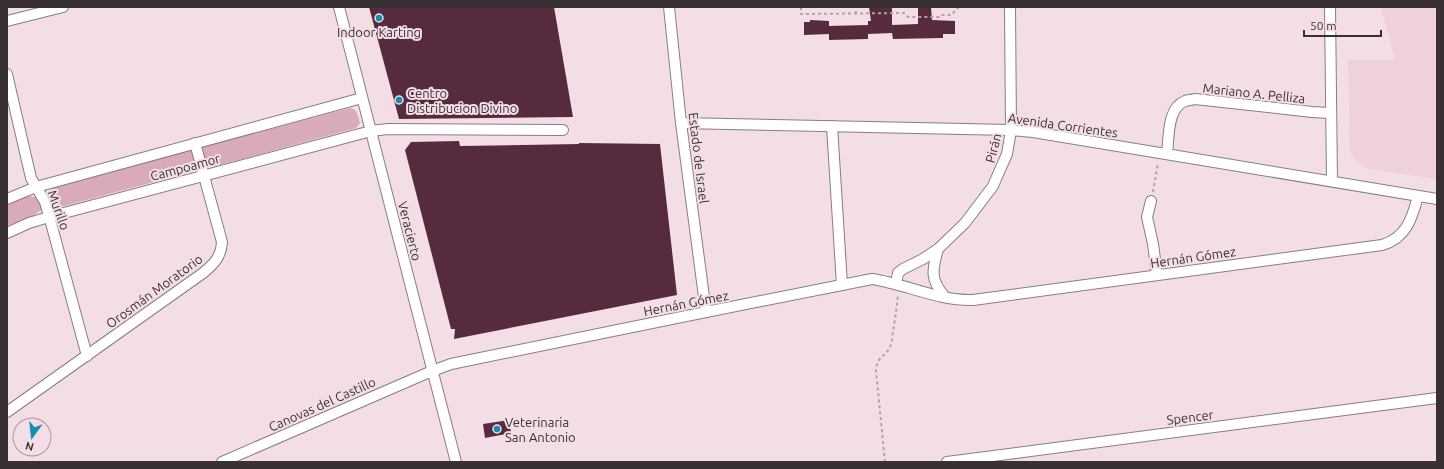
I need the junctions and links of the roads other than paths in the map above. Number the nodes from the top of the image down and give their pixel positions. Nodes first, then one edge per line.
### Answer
1 (63, 7) edge
2 (339, 7) edge
3 (669, 7) edge
4 (1010, 7) edge
5 (1330, 7) edge
6 (7, 21) edge
7 (7, 74) edge
8 (362, 98) junction
9 (1331, 113) junction
10 (681, 123) junction
11 (832, 126) junction
12 (563, 130) dead end
13 (1011, 130) junction
14 (371, 131) junction
15 (195, 143) junction
16 (1163, 153) junction
17 (204, 175) junction
18 (1332, 181) junction
19 (36, 187) junction
20 (1418, 196) junction
21 (7, 199) edge
22 (1437, 199) edge
23 (1151, 201) road end
24 (49, 217) junction
25 (7, 233) edge
26 (938, 249) junction
27 (1157, 275) junction
28 (896, 284) junction
29 (842, 285) junction
30 (945, 297) junction
31 (706, 312) junction
32 (87, 356) junction
33 (432, 371) junction
34 (1437, 398) edge
35 (7, 412) edge
36 (222, 462) edge
37 (456, 462) edge
38 (947, 462) edge

1 - 6 street
2 - 8 street, Veracierto
3 - 10 street, Estado de Israel
4 - 13 street, Pirán
5 - 9 street
7 - 19 street, Murillo
8 - 14 street, Veracierto
8 - 15 street, Campoamor
9 - 16 street, Mariano A. Pelliza
9 - 18 street
10 - 11 street, Avenida Corrientes
10 - 31 street, Estado de Israel
11 - 13 street, Avenida Corrientes
11 - 29 street
12 - 14 street, Campoamor
13 - 16 street, Avenida Corrientes
13 - 26 street, Pirán
14 - 17 street, Campoamor
14 - 33 street, Veracierto
15 - 17 street, Orosmán Moratorio
15 - 19 street, Campoamor
16 - 18 street, Avenida Corrientes
17 - 24 street, Campoamor
17 - 32 street, Orosmán Moratorio
18 - 20 street, Avenida Corrientes
19 - 21 street, Campoamor
19 - 24 street, Murillo
20 - 22 street, Avenida Corrientes
20 - 27 street, Hernán Gómez
23 - 27 street
24 - 25 street, Campoamor
24 - 32 street, Murillo
26 - 28 street, Pirán
26 - 30 street
27 - 30 street, Hernán Gómez
28 - 29 street, Hernán Gómez
28 - 30 street, Hernán Gómez
29 - 31 street, Hernán Gómez
31 - 33 street, Hernán Gómez
32 - 35 street, Orosmán Moratorio
33 - 36 street, Canovas del Castillo
33 - 37 street, Veracierto
34 - 38 street, Spencer

